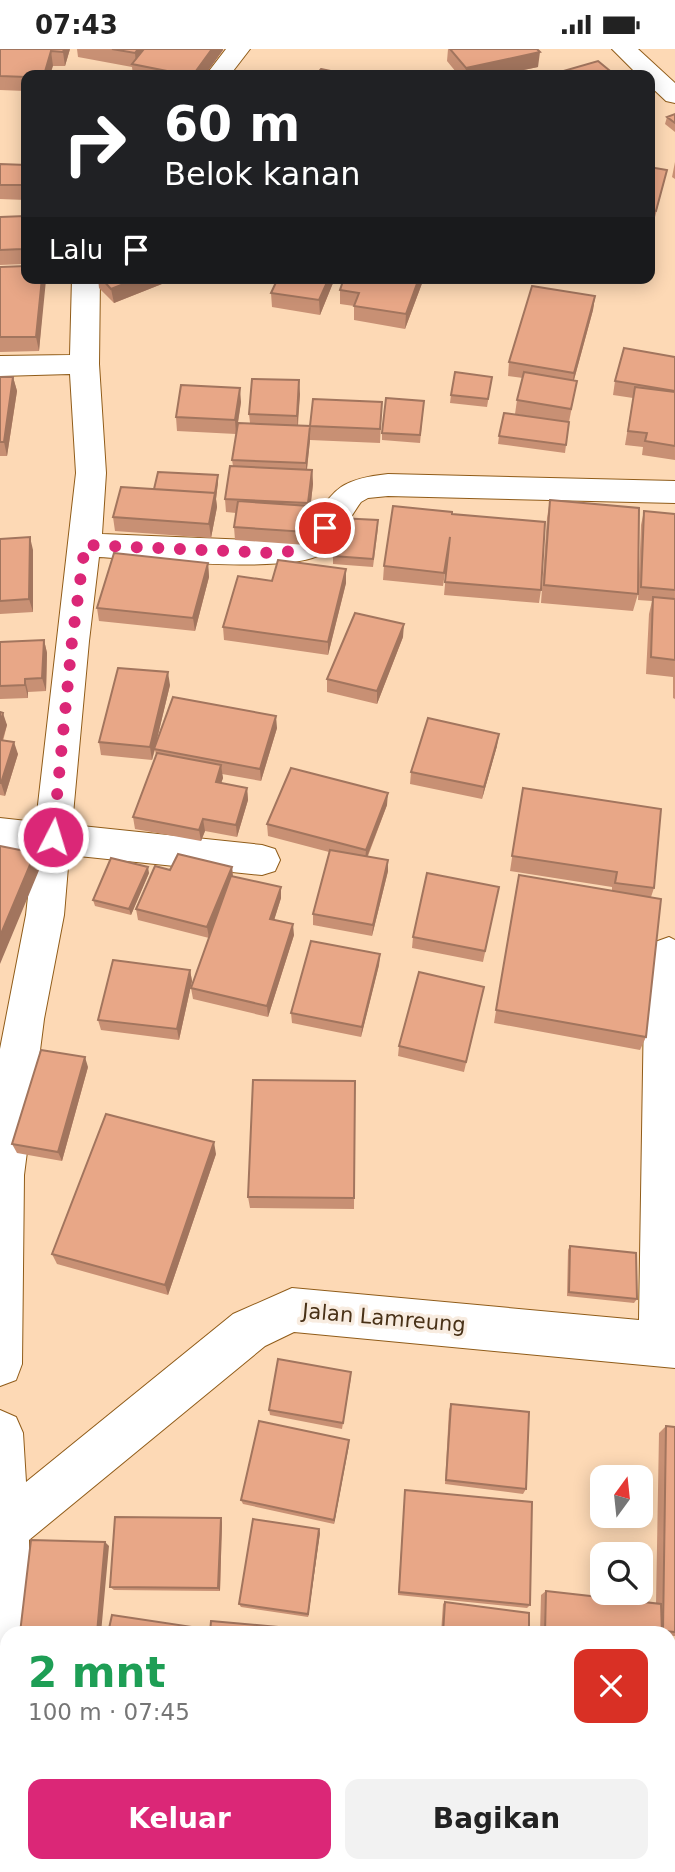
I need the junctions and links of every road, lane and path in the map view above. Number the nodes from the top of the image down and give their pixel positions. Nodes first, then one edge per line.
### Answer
1 (237, 49) edge
2 (624, 49) edge
3 (222, 70) edge
4 (647, 70) edge
5 (655, 78) edge
6 (675, 96) edge
7 (86, 284) edge
8 (84, 364) junction
9 (0, 366) edge
10 (675, 492) edge
11 (85, 545) junction
12 (0, 833) edge
13 (53, 837) junction
14 (262, 860) dead end
15 (669, 954) dead end
16 (12, 1018) edge
17 (668, 1345) edge
18 (0, 1364) edge
19 (0, 1433) edge
20 (3, 1531) edge
21 (5, 1626) edge

1 - 3 street
2 - 4 street
5 - 6 street
7 - 8 street
8 - 9 street
8 - 11 street
10 - 11 street
11 - 13 street
12 - 13 street
13 - 14 street
13 - 16 street
15 - 17 street
16 - 18 street
17 - 20 street, Jalan Lamreung
19 - 20 street
20 - 21 street

